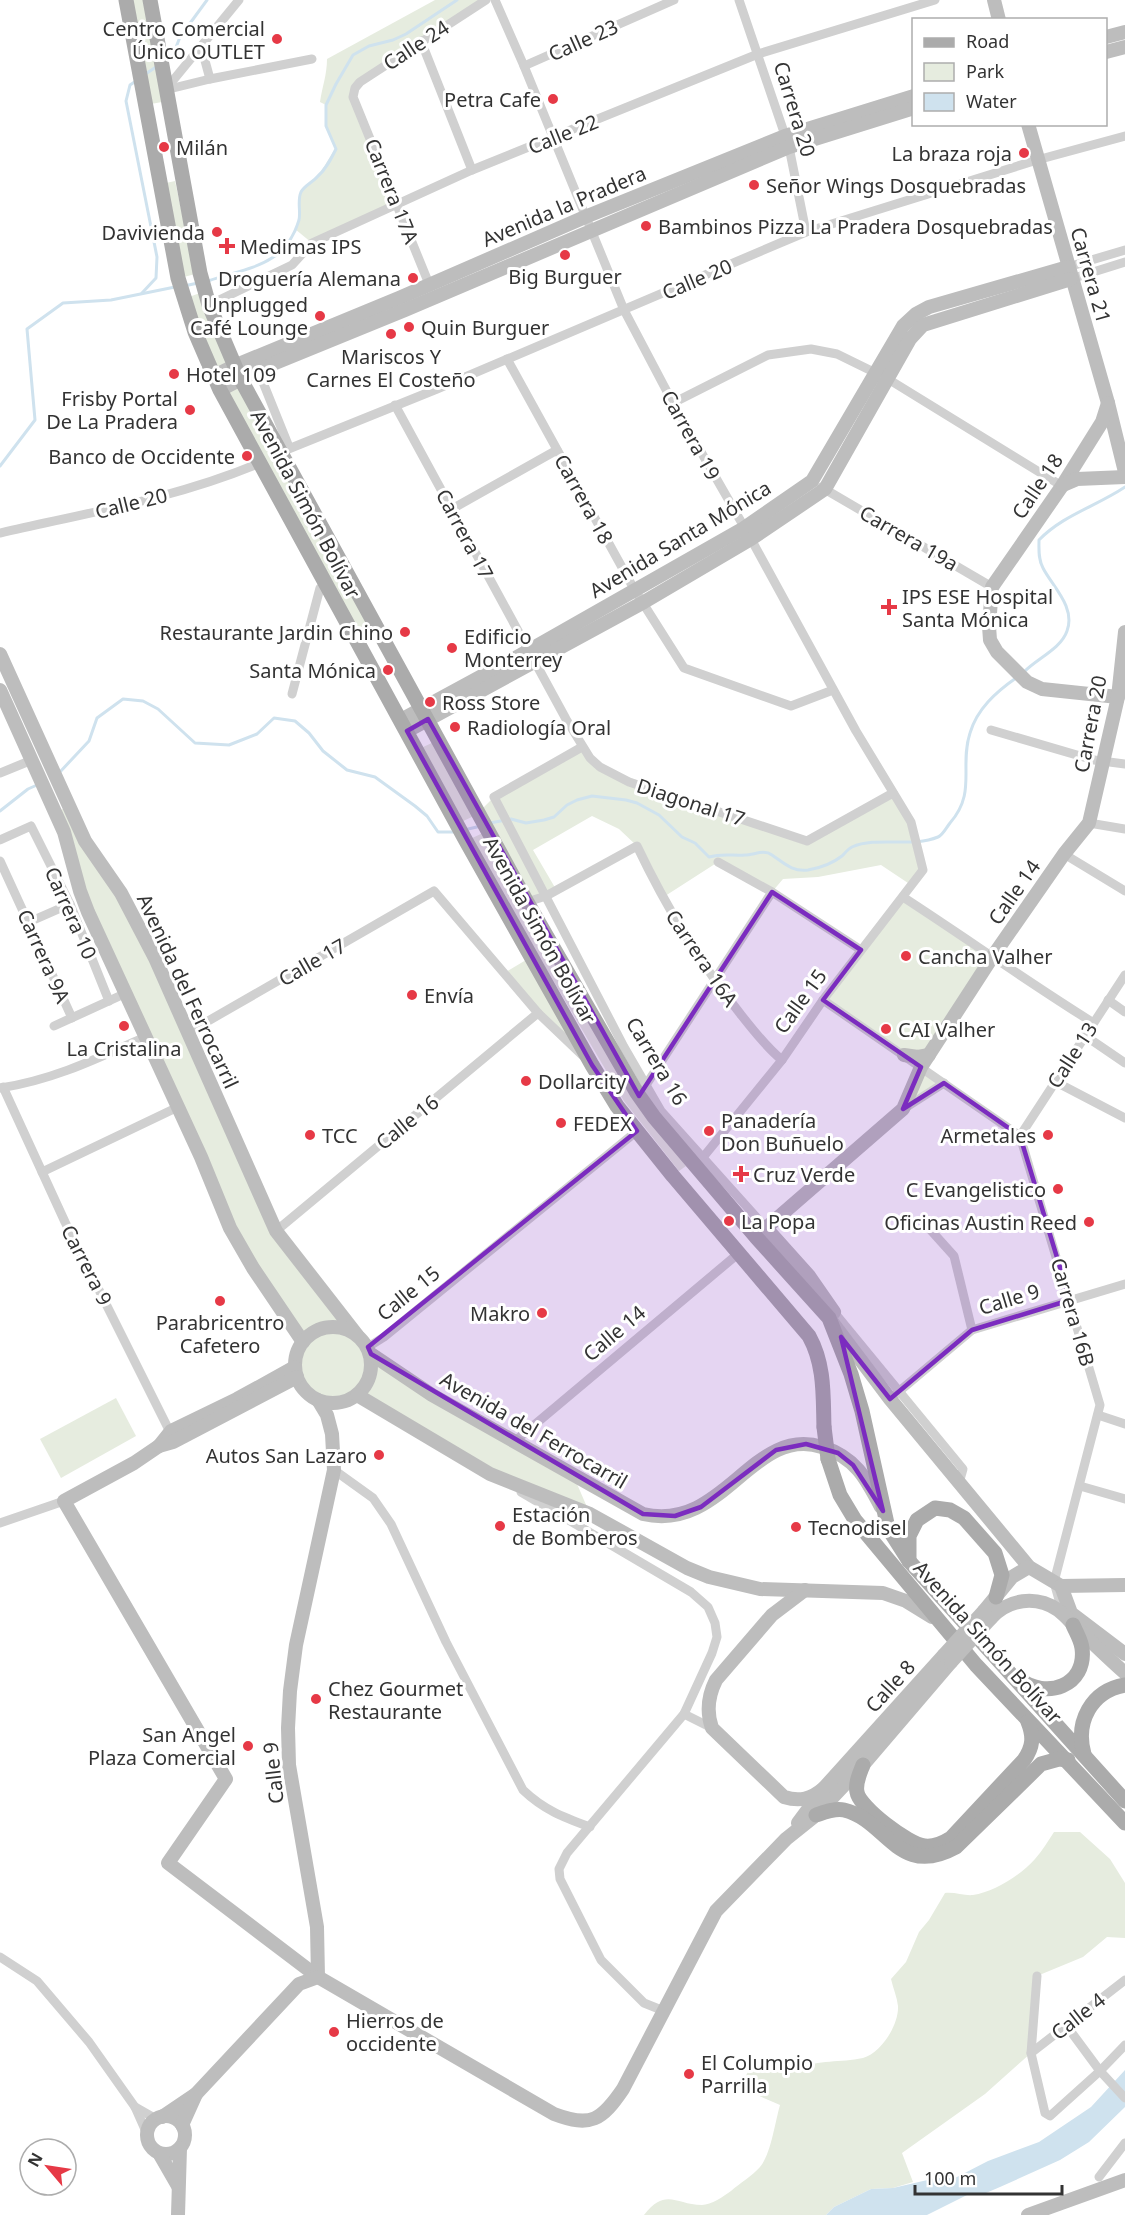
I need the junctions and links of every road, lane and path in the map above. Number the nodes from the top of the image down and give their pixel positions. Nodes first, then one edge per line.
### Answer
1 (126, 0) edge
2 (150, 0) edge
3 (239, 0) edge
4 (486, 0) edge
5 (495, 0) edge
6 (674, 0) edge
7 (739, 0) edge
8 (935, 0) edge
9 (994, 0) edge
10 (998, 18) edge
11 (1125, 32) edge
12 (1107, 37) edge
13 (421, 41) junction
14 (201, 46) junction
15 (1125, 47) edge
16 (1107, 52) edge
17 (758, 54) junction
18 (312, 59) dead end
19 (524, 66) junction
20 (210, 79) junction
21 (164, 84) junction
22 (353, 97) joint
23 (912, 97) edge
24 (912, 109) edge
25 (1028, 126) edge
26 (1125, 136) edge
27 (553, 138) junction
28 (787, 141) junction
29 (1037, 160) junction
30 (472, 170) junction
31 (398, 205) junction
32 (585, 217) junction
33 (590, 231) junction
34 (806, 232) junction
35 (1125, 250) edge
36 (1125, 262) edge
37 (1070, 273) junction
38 (429, 284) junction
39 (207, 298) junction
40 (624, 310) junction
41 (507, 359) junction
42 (258, 370) junction
43 (237, 372) junction
44 (875, 372) junction
45 (888, 380) junction
46 (217, 383) junction
47 (1108, 403) junction
48 (673, 404) junction
49 (395, 405) junction
50 (285, 450) junction
51 (557, 450) junction
52 (260, 463) junction
53 (1125, 472) edge
54 (1125, 477) edge
55 (812, 481) junction
56 (1062, 486) junction
57 (825, 489) junction
58 (452, 509) junction
59 (0, 533) edge
60 (748, 534) junction
61 (326, 585) junction
62 (993, 588) junction
63 (634, 589) junction
64 (644, 602) junction
65 (1125, 632) edge
66 (0, 654) edge
67 (532, 657) junction
68 (0, 690) edge
69 (833, 690) junction
70 (292, 694) dead end
71 (1122, 697) edge
72 (425, 714) junction
73 (404, 725) junction
74 (991, 730) dead end
75 (582, 747) junction
76 (1104, 760) junction
77 (1125, 764) edge
78 (39, 765) junction
79 (1, 770) edge
80 (55, 792) junction
81 (893, 793) junction
82 (1089, 824) junction
83 (1125, 829) edge
84 (0, 840) edge
85 (919, 853) joint
86 (1064, 854) junction
87 (0, 861) edge
88 (718, 862) dead end
89 (1125, 891) edge
90 (772, 892) junction
91 (546, 896) junction
92 (903, 897) junction
93 (527, 902) junction
94 (70, 904) junction
95 (29, 922) junction
96 (861, 950) junction
97 (993, 956) junction
98 (1125, 975) edge
99 (713, 980) junction
100 (124, 994) junction
101 (824, 1000) junction
102 (1108, 1000) junction
103 (109, 1001) junction
104 (1125, 1012) edge
105 (538, 1013) junction
106 (72, 1018) junction
107 (1092, 1022) junction
108 (54, 1026) dead end
109 (189, 1032) junction
110 (1084, 1035) junction
111 (145, 1037) junction
112 (904, 1055) junction
113 (929, 1055) junction
114 (782, 1060) junction
115 (1125, 1063) edge
116 (592, 1065) junction
117 (921, 1067) junction
118 (1054, 1082) junction
119 (944, 1083) junction
120 (646, 1085) junction
121 (1, 1088) edge
122 (178, 1107) junction
123 (903, 1109) junction
124 (1125, 1118) edge
125 (637, 1131) junction
126 (1020, 1136) junction
127 (699, 1161) junction
128 (42, 1172) junction
129 (927, 1226) dead end
130 (766, 1228) junction
131 (276, 1231) junction
132 (739, 1253) junction
133 (1125, 1284) edge
134 (1070, 1300) junction
135 (831, 1315) junction
136 (972, 1330) junction
137 (357, 1335) junction
138 (303, 1342) junction
139 (369, 1351) junction
140 (296, 1372) junction
141 (357, 1395) junction
142 (894, 1396) junction
143 (318, 1400) junction
144 (1098, 1415) junction
145 (1125, 1424) edge
146 (172, 1436) junction
147 (514, 1442) junction
148 (334, 1470) junction
149 (490, 1474) junction
150 (1080, 1486) junction
151 (1125, 1499) edge
152 (64, 1501) junction
153 (883, 1511) junction
154 (0, 1523) edge
155 (909, 1562) junction
156 (1029, 1567) junction
157 (1057, 1584) junction
158 (1088, 1584) junction
159 (1125, 1585) edge
160 (805, 1590) junction
161 (996, 1597) junction
162 (987, 1614) junction
163 (1069, 1617) junction
164 (941, 1623) junction
165 (991, 1654) junction
166 (1125, 1654) edge
167 (948, 1658) junction
168 (1125, 1673) edge
169 (1125, 1684) edge
170 (684, 1714) junction
171 (1028, 1722) junction
172 (712, 1728) junction
173 (1084, 1754) junction
174 (1068, 1760) junction
175 (862, 1765) junction
176 (1090, 1773) junction
177 (824, 1788) junction
178 (1125, 1801) edge
179 (816, 1815) junction
180 (1125, 1822) edge
181 (590, 1827) junction
182 (786, 1839) junction
183 (0, 1958) edge
184 (1036, 1976) dead end
185 (318, 1977) junction
186 (1125, 1980) edge
187 (664, 2011) junction
188 (1066, 2025) junction
189 (1125, 2044) edge
190 (1031, 2053) junction
191 (1100, 2071) junction
192 (196, 2094) junction
193 (1125, 2098) edge
194 (135, 2107) junction
195 (159, 2118) junction
196 (182, 2125) junction
197 (147, 2134) junction
198 (1125, 2142) edge
199 (180, 2148) junction
200 (159, 2153) junction
201 (1099, 2177) dead end
202 (1124, 2180) edge
203 (178, 2186) junction
204 (178, 2215) edge
205 (1028, 2215) edge

1 - 46 main road, Avenida Simón Bolívar
2 - 21 main road, Avenida Simón Bolívar
3 - 14 street
4 - 13 street, Calle 24
5 - 19 street, Carrera 19
6 - 19 street, Calle 23
7 - 17 street, Carrera 20
8 - 17 street, Calle 22
9 - 10 street
11 - 12 street
13 - 22 street, Calle 24
13 - 30 street
14 - 20 street
14 - 21 street
15 - 16 street
17 - 27 street, Calle 22
17 - 28 street, Carrera 20
18 - 20 street
19 - 27 street, Carrera 19
20 - 21 street
21 - 39 main road, Avenida Simón Bolívar
22 - 31 street, Carrera 17A
23 - 28 street, Avenida la Pradera
24 - 28 street, Avenida la Pradera
25 - 29 street, Carrera 21
26 - 29 street, Calle 20
27 - 30 street, Calle 22
27 - 32 street, Carrera 19
28 - 32 street, Avenida la Pradera
28 - 33 street, Avenida la Pradera
28 - 34 street, Carrera 20
29 - 34 street, Calle 20
29 - 37 street, Carrera 21
30 - 31 street, Calle 22
31 - 38 street, Carrera 17A
31 - 39 street, Calle 22
32 - 33 street, Carrera 19
32 - 38 street, Avenida la Pradera
33 - 40 street, Carrera 19
33 - 42 street, Avenida la Pradera
34 - 40 street, Calle 20
35 - 37 street, Avenida Santa Mónica
36 - 37 street, Avenida Santa Mónica
37 - 44 street, Avenida Santa Mónica
37 - 45 street, Avenida Santa Mónica
37 - 47 street, Carrera 21
38 - 43 street, Avenida la Pradera
39 - 43 main road, Avenida Simón Bolívar
40 - 41 street, Calle 20
40 - 48 street, Carrera 19
41 - 49 street, Calle 20
41 - 51 street, Carrera 18
42 - 43 street, Avenida la Pradera
42 - 50 street
43 - 46 street
43 - 50 main road, Avenida Simón Bolívar
44 - 45 street
44 - 48 street
44 - 55 street, Avenida Santa Mónica
45 - 56 street
45 - 57 street, Avenida Santa Mónica
46 - 52 main road, Avenida Simón Bolívar
47 - 53 street, Carrera 21
47 - 56 street, Calle 18
48 - 60 street, Carrera 19
49 - 50 street, Calle 20
49 - 58 street, Carrera 17
50 - 72 main road, Avenida Simón Bolívar
51 - 58 street
51 - 63 street, Carrera 18
52 - 59 street, Calle 20
52 - 61 main road, Avenida Simón Bolívar
54 - 56 street
55 - 57 street, Carrera 19a
55 - 60 street, Avenida Santa Mónica
56 - 62 street, Calle 18
57 - 60 street, Avenida Santa Mónica
57 - 62 street, Carrera 19a
58 - 67 street, Carrera 17
60 - 63 street, Avenida Santa Mónica
60 - 64 street, Avenida Santa Mónica
60 - 69 street, Carrera 19
61 - 70 street
61 - 73 main road, Avenida Simón Bolívar
62 - 71 street
63 - 64 street, Carrera 18
63 - 67 street, Avenida Santa Mónica
64 - 67 street, Avenida Santa Mónica
64 - 69 street, Carrera 18
65 - 71 street, Carrera 20
66 - 78 street, Avenida del Ferrocarril
67 - 72 street, Avenida Santa Mónica
67 - 75 street, Diagonal 17
68 - 78 street, Avenida del Ferrocarril
69 - 81 street, Carrera 19
71 - 76 street, Carrera 20
72 - 73 street
72 - 93 main road, Avenida Simón Bolívar
73 - 116 main road, Avenida Simón Bolívar
74 - 76 street
75 - 81 street, Diagonal 17
75 - 91 street, Carrera 16
76 - 77 street
76 - 82 street, Carrera 20
78 - 79 street
78 - 80 street, Avenida del Ferrocarril
80 - 100 street, Avenida del Ferrocarril
80 - 109 street, Avenida del Ferrocarril
81 - 85 street, Carrera 19
82 - 83 street
82 - 86 street, Calle 14
84 - 94 street, Carrera 10
85 - 92 street, Calle 15
86 - 89 street
86 - 97 street, Calle 14
87 - 95 street, Carrera 9A
88 - 90 street
90 - 96 street
90 - 99 street
91 - 93 street
91 - 99 street, Carrera 16A
91 - 120 street, Carrera 16
92 - 96 street, Calle 15
92 - 97 street
93 - 127 main road, Avenida Simón Bolívar
94 - 95 street
94 - 103 street, Carrera 10
95 - 106 street, Carrera 9A
96 - 101 street, Calle 15
97 - 107 street
97 - 113 street, Calle 14
98 - 102 street, Calle 13
99 - 114 street, Carrera 16A
99 - 120 street
100 - 103 street
100 - 111 street, Avenida del Ferrocarril
101 - 112 street
101 - 114 street, Calle 15
102 - 104 street
102 - 107 street, Calle 13
103 - 106 street
105 - 109 street, Calle 17
105 - 116 street
105 - 131 street, Calle 16
106 - 108 street
107 - 110 street, Calle 13
109 - 131 street, Avenida del Ferrocarril
110 - 115 street
110 - 118 street, Calle 13
111 - 121 street
111 - 122 street, Avenida del Ferrocarril
112 - 113 street
112 - 117 street
113 - 117 street, Calle 14
114 - 127 street, Calle 15
116 - 125 main road, Avenida Simón Bolívar
117 - 119 street
117 - 123 street, Calle 14
118 - 124 street
118 - 126 street, Calle 13
119 - 123 street, Calle 14
119 - 126 street
120 - 127 street, Carrera 16
121 - 128 street, Carrera 9
122 - 128 street
122 - 138 street, Avenida del Ferrocarril
123 - 130 street, Calle 14
125 - 132 main road, Avenida Simón Bolívar
125 - 139 street, Calle 15
126 - 134 street, Carrera 16B
127 - 130 street, Carrera 16
127 - 135 main road, Avenida Simón Bolívar
128 - 146 street, Carrera 9
129 - 136 street
130 - 135 street, Carrera 16
131 - 137 street, Avenida del Ferrocarril
132 - 147 street, Calle 14
132 - 164 main road, Avenida Simón Bolívar, bridge
133 - 134 street, Calle 9
134 - 136 street, Calle 9
134 - 144 street, Carrera 16B
135 - 142 street, Carrera 16
135 - 153 main road, Avenida Simón Bolívar
136 - 142 street, Calle 9
137 - 138 street
137 - 139 street
138 - 140 street
139 - 141 street
139 - 147 street, Avenida del Ferrocarril
140 - 143 street
140 - 146 street
141 - 143 street
141 - 149 street
142 - 156 street, Carrera 16
143 - 148 street, Calle 9
144 - 145 street
144 - 150 street, Carrera 16B
146 - 152 street
147 - 153 street, Avenida del Ferrocarril
148 - 181 street
148 - 185 street, Calle 9
149 - 160 street
149 - 170 street
150 - 151 street
150 - 157 street, Carrera 16B
152 - 154 street
152 - 185 street
153 - 155 main road, Avenida Simón Bolívar
155 - 161 main road
155 - 165 main road, Avenida Simón Bolívar
156 - 157 street, Carrera 16
156 - 161 street, Calle 8
157 - 158 street
157 - 163 street
158 - 159 street
158 - 163 street
160 - 164 street
160 - 172 street
161 - 162 street, Calle 8
162 - 163 street
162 - 167 street, Calle 8, bridge
163 - 165 main road
163 - 166 street
163 - 168 street
164 - 171 main road, Avenida Simón Bolívar
165 - 173 main road, Avenida Simón Bolívar
167 - 175 street, Calle 8
167 - 177 street, Calle 8
169 - 173 main road
170 - 172 street
170 - 181 street
171 - 174 main road, Avenida Simón Bolívar
171 - 175 main road
172 - 177 street
173 - 176 main road, Avenida Simón Bolívar
174 - 176 main road, Avenida Simón Bolívar
174 - 179 main road
175 - 179 street, Calle 8
176 - 178 main road
176 - 180 main road
177 - 182 street, Calle 8
179 - 182 street, Calle 8
181 - 187 street
182 - 187 street, Calle 8
183 - 194 street
184 - 190 street
185 - 187 street, Calle 8
185 - 192 street
186 - 188 street, Calle 4
188 - 190 street, Calle 4
188 - 191 street
189 - 191 street
190 - 191 street
191 - 193 street
192 - 195 street
192 - 196 street
194 - 195 street
194 - 197 street
195 - 196 street
195 - 197 street
196 - 199 street
197 - 200 street
198 - 201 street
199 - 200 street
199 - 203 street
200 - 203 street
202 - 205 street
203 - 204 street

